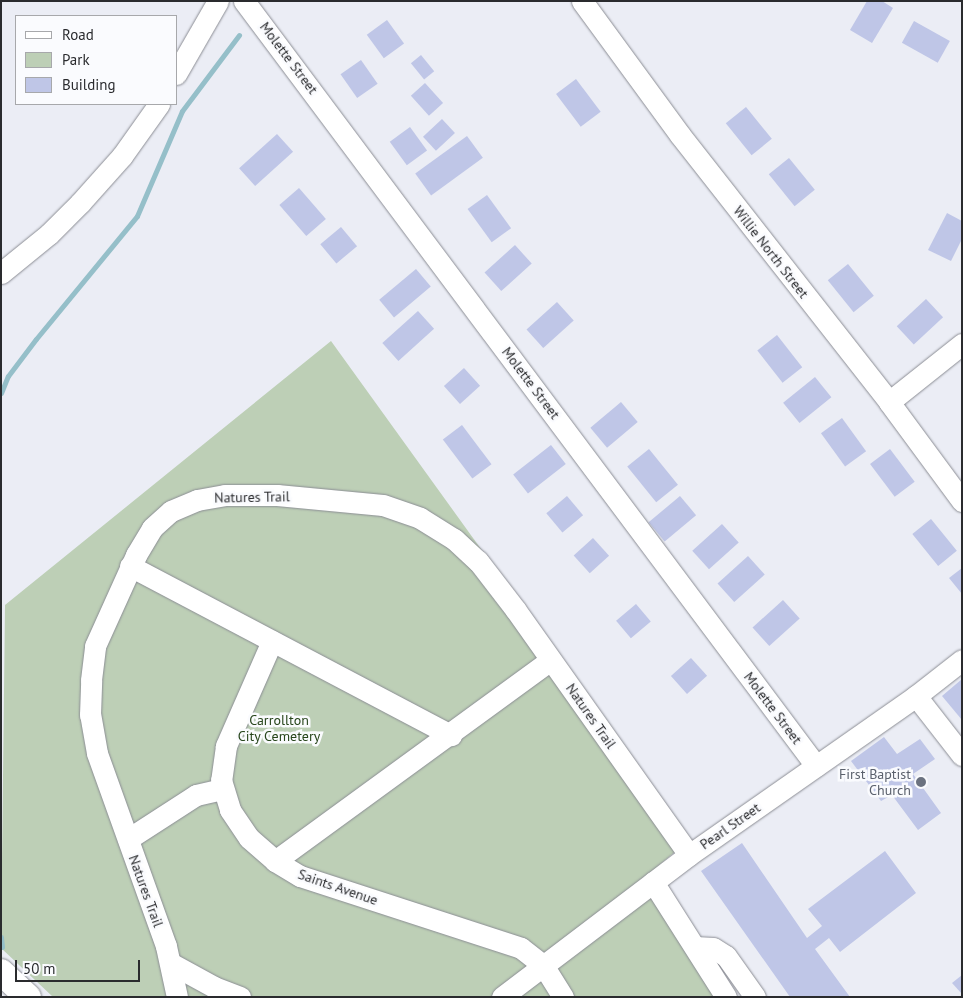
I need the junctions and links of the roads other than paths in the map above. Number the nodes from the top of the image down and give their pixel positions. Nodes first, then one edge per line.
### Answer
1 (218, 1) edge
2 (244, 1) edge
3 (582, 1) edge
4 (178, 71) edge
5 (158, 105) edge
6 (1, 273) edge
7 (962, 344) edge
8 (889, 402) junction
9 (962, 501) edge
10 (130, 566) junction
11 (272, 641) junction
12 (551, 660) junction
13 (962, 660) edge
14 (916, 696) junction
15 (451, 735) junction
16 (962, 755) edge
17 (816, 766) junction
18 (223, 789) junction
19 (128, 839) junction
20 (689, 855) junction
21 (274, 861) junction
22 (652, 882) junction
23 (695, 947) junction
24 (172, 964) junction
25 (543, 965) junction
26 (1, 972) edge
27 (27, 997) edge
28 (177, 997) edge
29 (240, 997) edge
30 (502, 997) edge
31 (563, 997) edge
32 (726, 997) edge
33 (755, 997) edge

1 - 4 street
2 - 17 street, Molette Street
3 - 8 street, Willie North Street
5 - 6 street
7 - 8 street
8 - 9 street, Willie North Street
10 - 11 street
10 - 12 street, Natures Trail
10 - 19 street, Natures Trail
11 - 15 street
11 - 18 street, Saints Avenue
12 - 15 street
12 - 20 street, Natures Trail
13 - 14 street, Pearl Street
14 - 16 street
14 - 17 street, Pearl Street
15 - 21 street
17 - 20 street, Pearl Street
18 - 19 street
18 - 21 street, Saints Avenue
19 - 24 street, Natures Trail
20 - 22 street, Pearl Street
21 - 25 street, Saints Avenue
22 - 23 street
22 - 25 street, Pearl Street
23 - 32 street
23 - 33 street
24 - 28 street, Natures Trail
24 - 29 street
25 - 30 street, Pearl Street
25 - 31 street, Saints Avenue
26 - 27 main road

